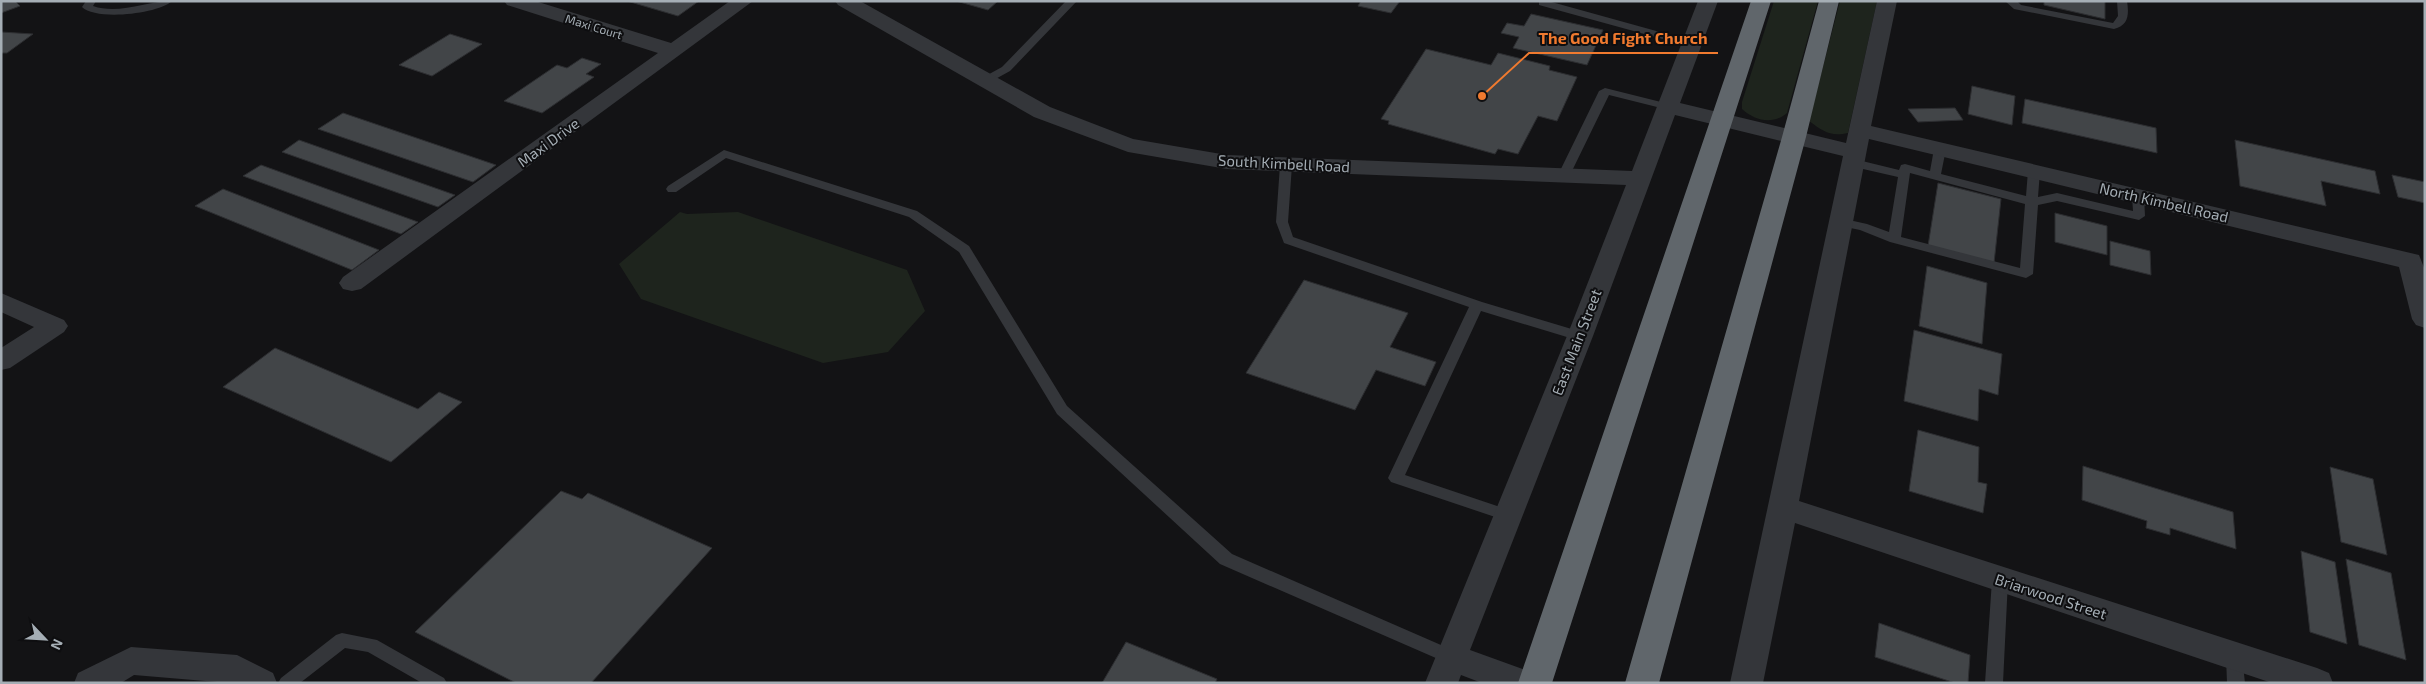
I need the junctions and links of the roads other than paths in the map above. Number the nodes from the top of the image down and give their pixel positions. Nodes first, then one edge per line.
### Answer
1 (91, 1) edge
2 (167, 1) edge
3 (514, 1) edge
4 (743, 1) edge
5 (845, 1) edge
6 (1072, 1) edge
7 (1708, 1) edge
8 (1761, 1) edge
9 (1829, 1) edge
10 (1888, 1) edge
11 (2010, 1) edge
12 (2122, 1) edge
13 (1543, 3) dead end
14 (1692, 44) junction
15 (674, 51) junction
16 (986, 80) junction
17 (1669, 106) junction
18 (1721, 120) junction
19 (1794, 137) junction
20 (1856, 148) junction
21 (1940, 149) junction
22 (1286, 165) junction
23 (2034, 171) junction
24 (1564, 175) junction
25 (1904, 175) junction
26 (1935, 176) junction
27 (1639, 178) junction
28 (672, 188) dead end
29 (2095, 196) junction
30 (2032, 202) junction
31 (1840, 222) junction
32 (1894, 239) junction
33 (352, 283) dead end
34 (1, 302) edge
35 (1477, 305) junction
36 (2425, 319) edge
37 (1580, 336) junction
38 (1, 361) edge
39 (1784, 508) junction
40 (1507, 515) junction
41 (2000, 580) junction
42 (2235, 669) edge
43 (1446, 670) edge
44 (90, 683) edge
45 (261, 683) edge
46 (287, 683) edge
47 (438, 683) edge
48 (1522, 683) edge
49 (1536, 683) edge
50 (1642, 683) edge
51 (1746, 683) edge
52 (1994, 683) edge
53 (2317, 683) edge

1 - 2 lane
3 - 15 street, Maxi Court
4 - 15 street, Maxi Drive
5 - 16 street, South Kimbell Road
6 - 16 lane
7 - 14 street, East Main Street
8 - 18 highway
9 - 19 highway
10 - 20 street
11 - 12 lane
13 - 14 lane
14 - 17 street, East Main Street
15 - 33 street, Maxi Drive
16 - 22 street, South Kimbell Road
17 - 18 street, North Kimbell Road
17 - 24 lane
17 - 27 street, East Main Street
18 - 19 street, North Kimbell Road
18 - 49 highway
19 - 20 street, North Kimbell Road
19 - 50 highway
20 - 21 street, North Kimbell Road
20 - 25 lane
20 - 31 street
21 - 23 street, North Kimbell Road
21 - 26 lane
22 - 24 street, South Kimbell Road
22 - 35 lane
23 - 29 street, North Kimbell Road
23 - 30 lane
24 - 27 street, South Kimbell Road
25 - 26 lane
25 - 32 lane
26 - 30 lane
27 - 37 street, East Main Street
28 - 43 lane
29 - 30 lane
29 - 36 street, North Kimbell Road
30 - 32 lane
31 - 32 lane
31 - 39 street
34 - 38 street
35 - 37 lane
35 - 40 lane
37 - 40 street, East Main Street
39 - 41 street, Briarwood Street
39 - 51 street
40 - 43 street, East Main Street
41 - 42 street, Briarwood Street
41 - 52 lane
42 - 53 street, Briarwood Street
43 - 48 street
44 - 45 street
46 - 47 lane

